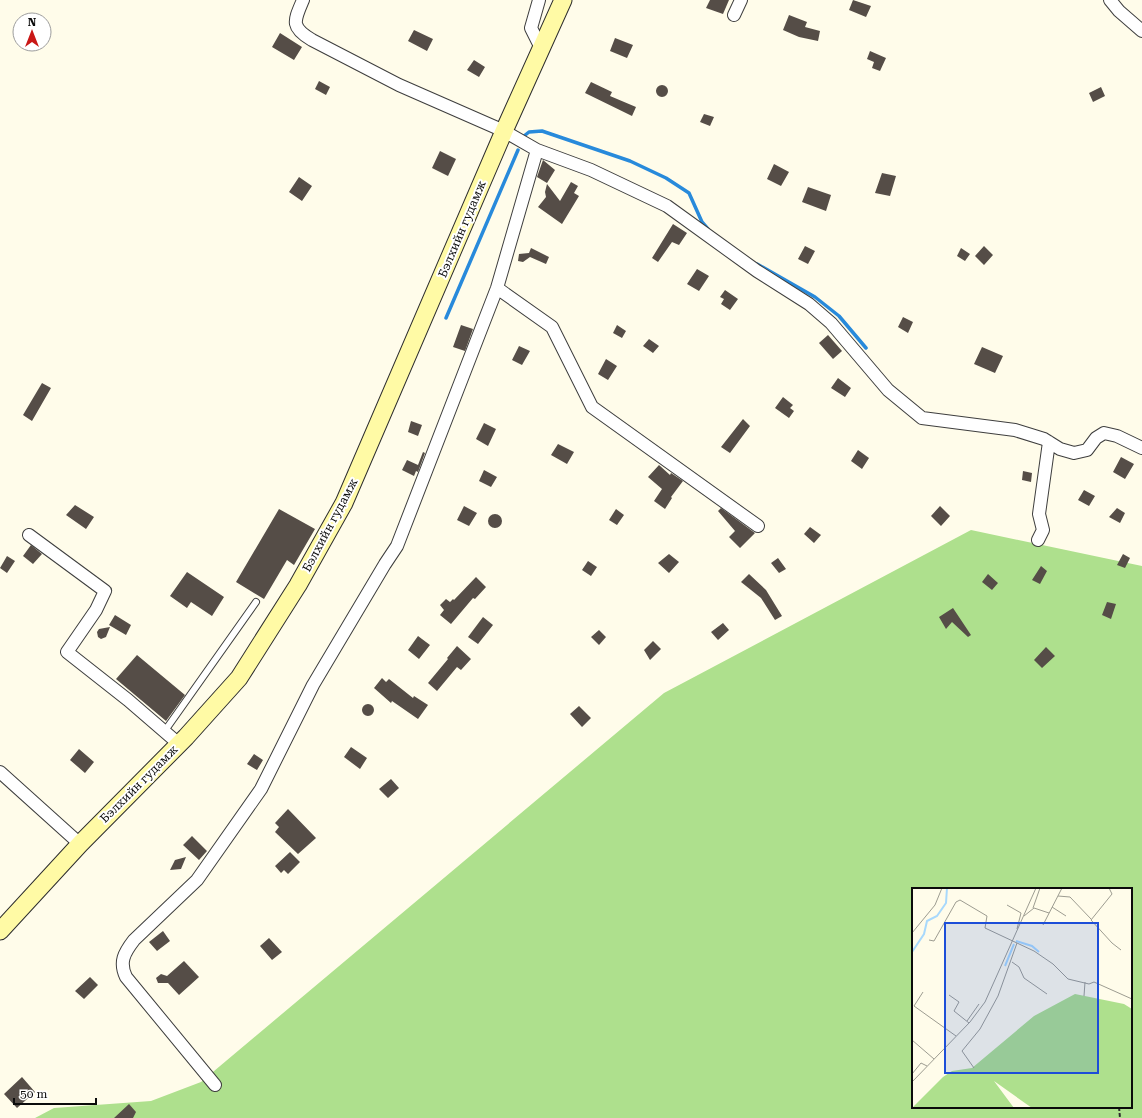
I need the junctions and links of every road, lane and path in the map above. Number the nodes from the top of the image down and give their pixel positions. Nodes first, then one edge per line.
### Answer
1 (303, 0) edge
2 (539, 0) edge
3 (563, 0) edge
4 (741, 0) edge
5 (1110, 0) edge
6 (734, 15) dead end
7 (1142, 31) edge
8 (541, 48) junction
9 (504, 131) junction
10 (537, 150) junction
11 (497, 288) junction
12 (1049, 442) junction
13 (1142, 448) edge
14 (758, 526) dead end
15 (29, 535) dead end
16 (1038, 540) dead end
17 (256, 602) dead end
18 (164, 732) junction
19 (178, 744) junction
20 (0, 772) edge
21 (80, 844) junction
22 (0, 931) edge
23 (215, 1085) dead end
24 (1119, 1108) edge
25 (1120, 1118) edge

1 - 9 street
2 - 8 street
3 - 8 main road, Бэлхийн гудамж
4 - 6 street
5 - 7 street
8 - 9 main road, Бэлхийн гудамж
9 - 10 street
9 - 19 main road, Бэлхийн гудамж
10 - 11 street
10 - 12 street
11 - 14 street
11 - 23 street
12 - 13 street
12 - 16 street
15 - 18 street
17 - 18 lane
18 - 19 street
19 - 21 main road, Бэлхийн гудамж
20 - 21 street
21 - 22 main road, Бэлхийн гудамж
24 - 25 path

